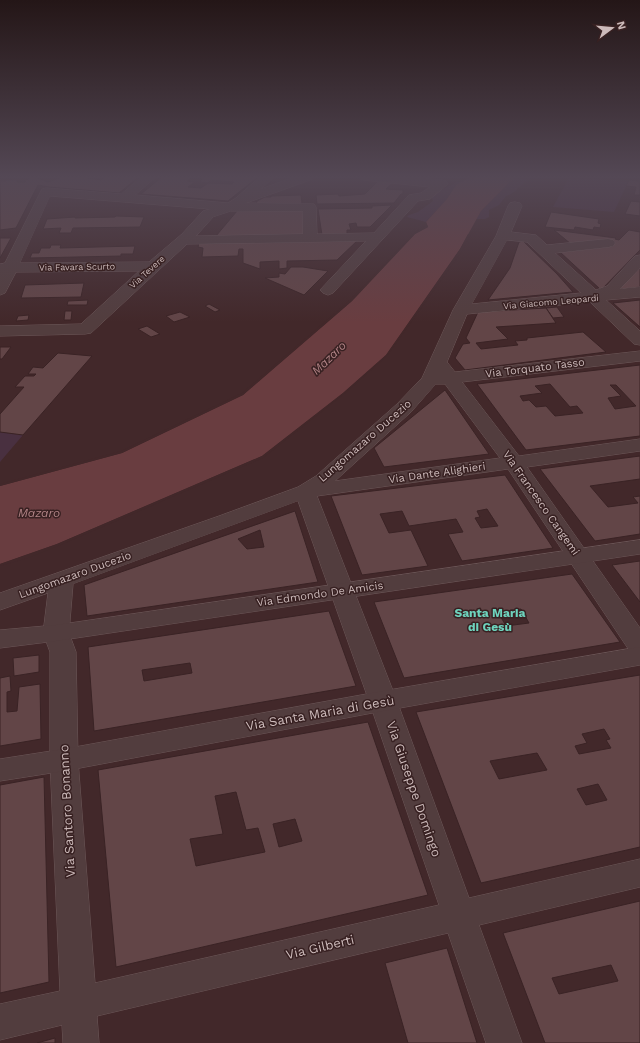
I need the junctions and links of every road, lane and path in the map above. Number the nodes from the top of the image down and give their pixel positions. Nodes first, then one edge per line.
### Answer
1 (28, 225) edge
2 (198, 225) edge
3 (310, 225) edge
4 (389, 225) edge
5 (507, 225) edge
6 (502, 236) junction
7 (378, 237) junction
8 (310, 238) junction
9 (183, 240) junction
10 (608, 243) dead end
11 (544, 250) junction
12 (640, 259) edge
13 (153, 266) junction
14 (5, 268) edge
15 (0, 290) edge
16 (328, 290) dead end
17 (640, 292) edge
18 (594, 298) junction
19 (461, 310) junction
20 (0, 330) edge
21 (640, 340) edge
22 (640, 356) edge
23 (440, 373) junction
24 (640, 446) edge
25 (514, 463) junction
26 (306, 491) junction
27 (640, 547) edge
28 (578, 556) junction
29 (62, 580) junction
30 (342, 591) junction
31 (0, 602) edge
32 (56, 633) junction
33 (0, 639) edge
34 (640, 647) edge
35 (640, 656) edge
36 (382, 701) junction
37 (64, 760) junction
38 (0, 770) edge
39 (640, 873) edge
40 (458, 915) junction
41 (78, 1003) junction
42 (0, 1022) edge
43 (81, 1043) edge
44 (504, 1043) edge

1 - 14 street
2 - 9 street, Via Tevere
3 - 8 street
4 - 7 street
5 - 6 street, Lungomazaro Ducezio
6 - 11 street
6 - 19 street, Lungomazaro Ducezio
7 - 8 street
7 - 16 street
8 - 9 street
9 - 13 street, Via Tevere
10 - 11 street
11 - 18 street
12 - 18 street
13 - 14 street, Via Favara Scurto
13 - 20 street, Via Tevere
14 - 15 street
17 - 18 street, Via Giacomo Leopardi
18 - 19 street, Via Giacomo Leopardi
18 - 21 street
19 - 23 street, Lungomazaro Ducezio
22 - 23 street, Via Torquato Tasso
23 - 25 street, Via Francesco Cangemi
23 - 26 street, Lungomazaro Ducezio
24 - 25 street, Via Dante Alighieri
25 - 26 street, Via Dante Alighieri
25 - 28 street, Via Francesco Cangemi
26 - 29 street, Lungomazaro Ducezio
26 - 30 street, Via Giuseppe Domingo
27 - 28 street, Via Edmondo De Amicis
28 - 30 street, Via Edmondo De Amicis
28 - 34 street, Via Francesco Cangemi
29 - 31 street, Lungomazaro Ducezio
29 - 32 street, Via Santoro Bonanno
30 - 32 street, Via Edmondo De Amicis
30 - 36 street, Via Giuseppe Domingo
32 - 33 street, Via Edmondo De Amicis
32 - 37 street, Via Santoro Bonanno
35 - 36 street, Via Santa Maria di Gesù
36 - 37 street, Via Santa Maria di Gesù
36 - 40 street, Via Giuseppe Domingo
37 - 38 street, Via Santa Maria di Gesù
37 - 41 street, Via Santoro Bonanno
39 - 40 street, Via Gilberti
40 - 41 street, Via Gilberti
40 - 44 street, Via Giuseppe Domingo
41 - 42 street, Via Gilberti
41 - 43 street, Via Santoro Bonanno

